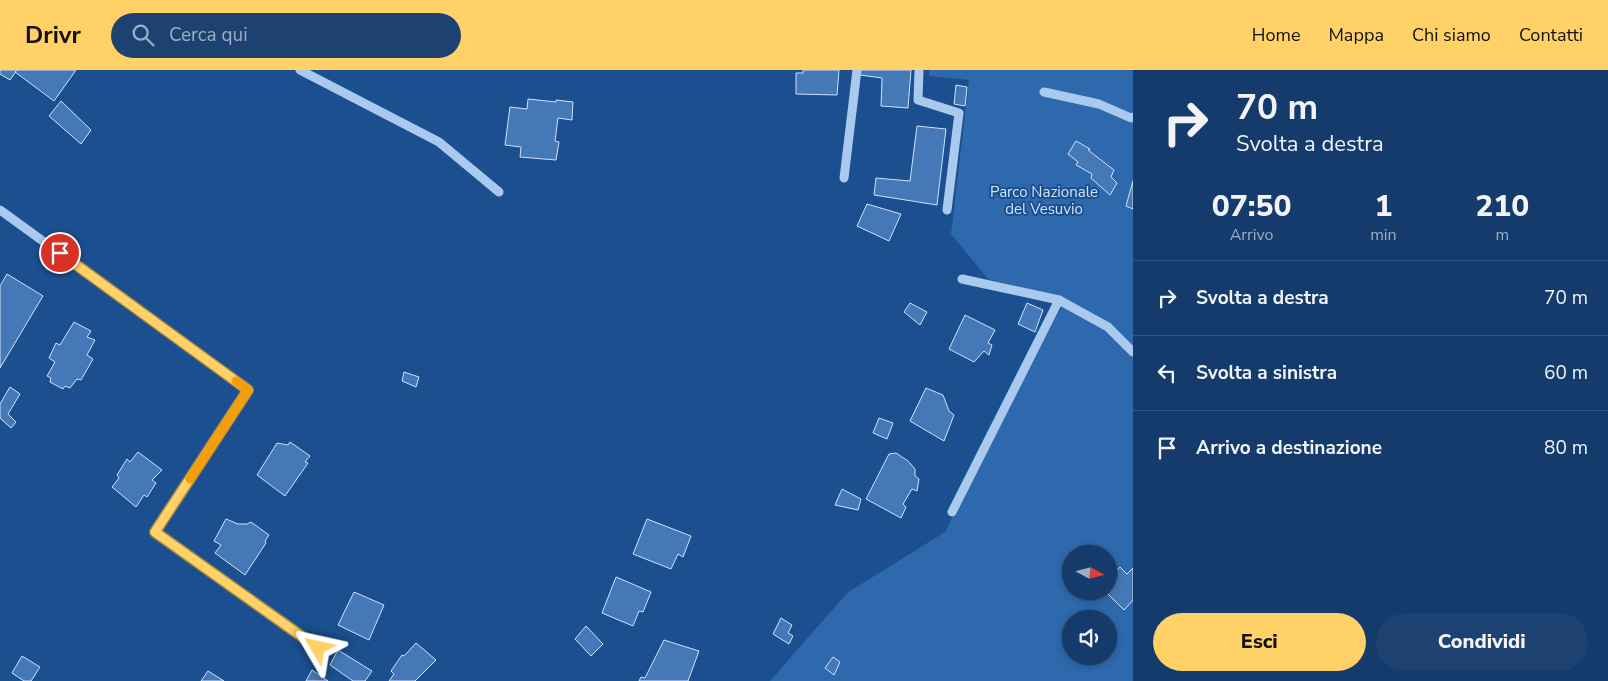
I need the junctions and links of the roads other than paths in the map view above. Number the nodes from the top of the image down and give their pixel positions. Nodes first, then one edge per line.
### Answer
1 (300, 70) edge
2 (857, 70) edge
3 (920, 70) edge
4 (1044, 92) dead end
5 (1133, 117) edge
6 (844, 178) dead end
7 (499, 192) dead end
8 (0, 210) edge
9 (947, 210) dead end
10 (962, 279) dead end
11 (1058, 300) junction
12 (1133, 352) edge
13 (952, 512) dead end
14 (318, 648) dead end

1 - 7 lane
2 - 6 lane
3 - 9 lane
4 - 5 lane
8 - 14 lane
10 - 11 lane
11 - 12 lane
11 - 13 lane

